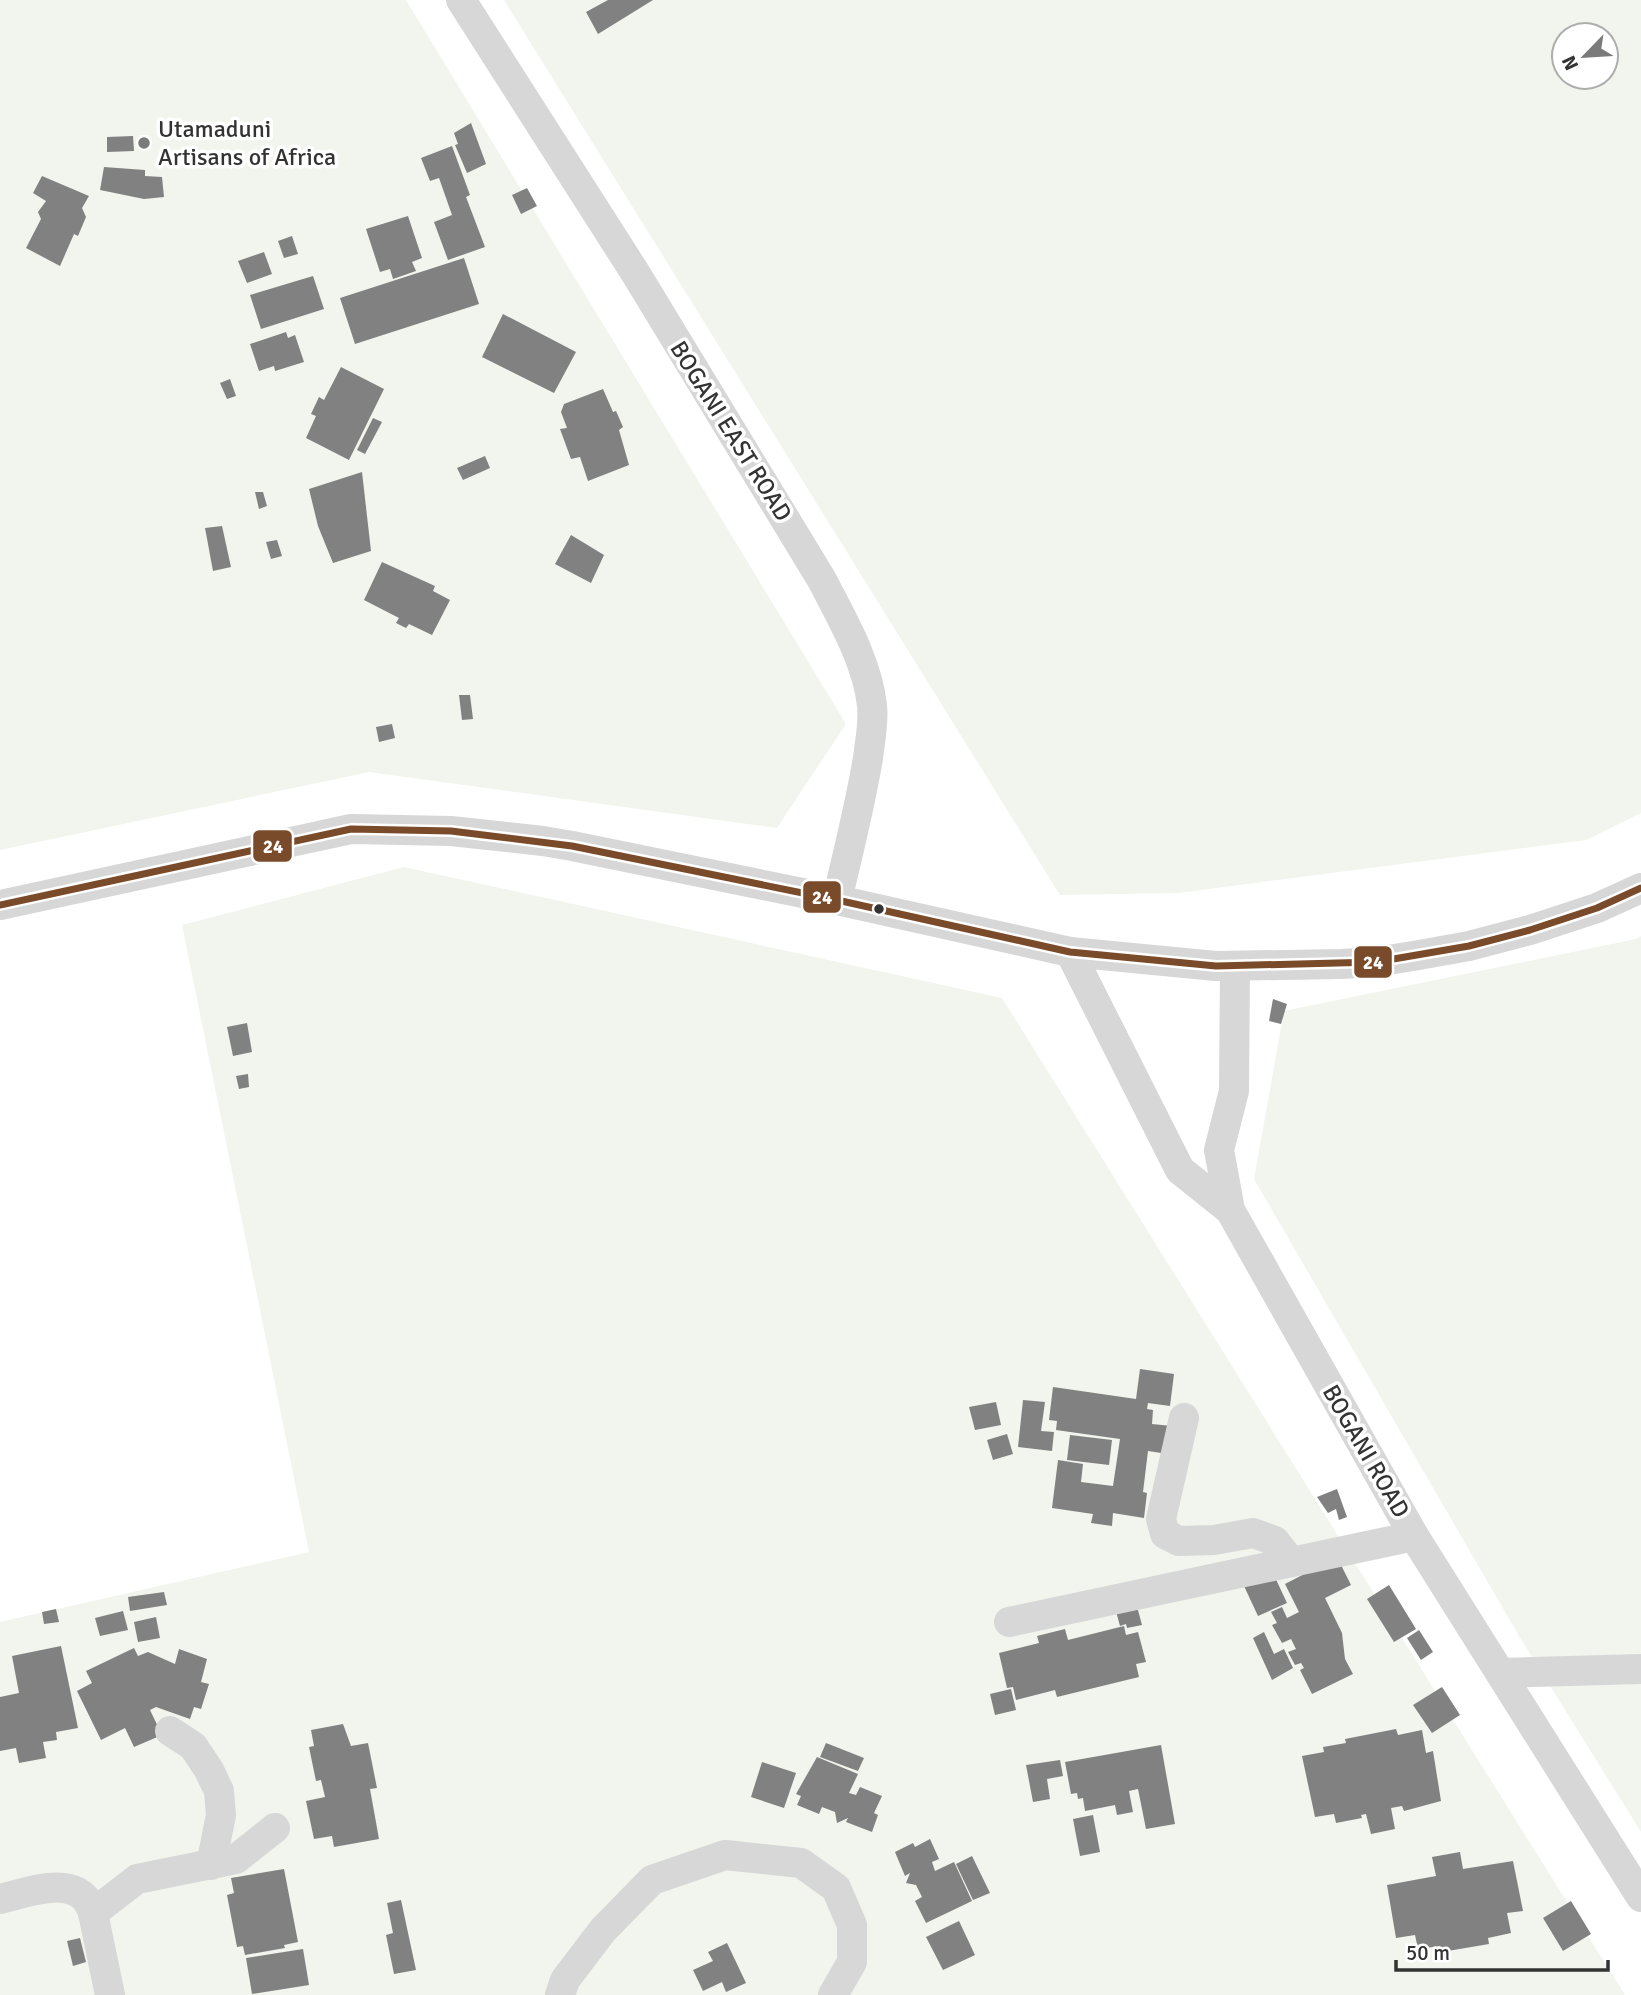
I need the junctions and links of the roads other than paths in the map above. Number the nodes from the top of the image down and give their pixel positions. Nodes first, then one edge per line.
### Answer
1 (461, 0) edge
2 (1641, 888) edge
3 (837, 900) junction
4 (0, 905) edge
5 (1070, 952) junction
6 (1235, 966) junction
7 (1230, 1210) junction
8 (1184, 1418) dead end
9 (1414, 1535) junction
10 (1291, 1562) junction
11 (1009, 1622) dead end
12 (1641, 1669) edge
13 (1502, 1673) junction
14 (170, 1731) dead end
15 (275, 1828) dead end
16 (211, 1865) junction
17 (1641, 1897) edge
18 (0, 1899) edge
19 (93, 1913) junction
20 (110, 1995) edge
21 (560, 1995) edge
22 (833, 1995) edge

1 - 3 street, BOGANI EAST ROAD
2 - 6 street
3 - 4 street
3 - 5 street
5 - 6 street
5 - 7 street
6 - 7 street, BOGANI ROAD
7 - 9 street, BOGANI ROAD
8 - 10 street
9 - 10 street
9 - 13 street, BOGANI ROAD
10 - 11 street
12 - 13 street
13 - 17 street, BOGANI ROAD
14 - 16 street
15 - 16 street
16 - 19 street
18 - 19 street
19 - 20 street
21 - 22 street

